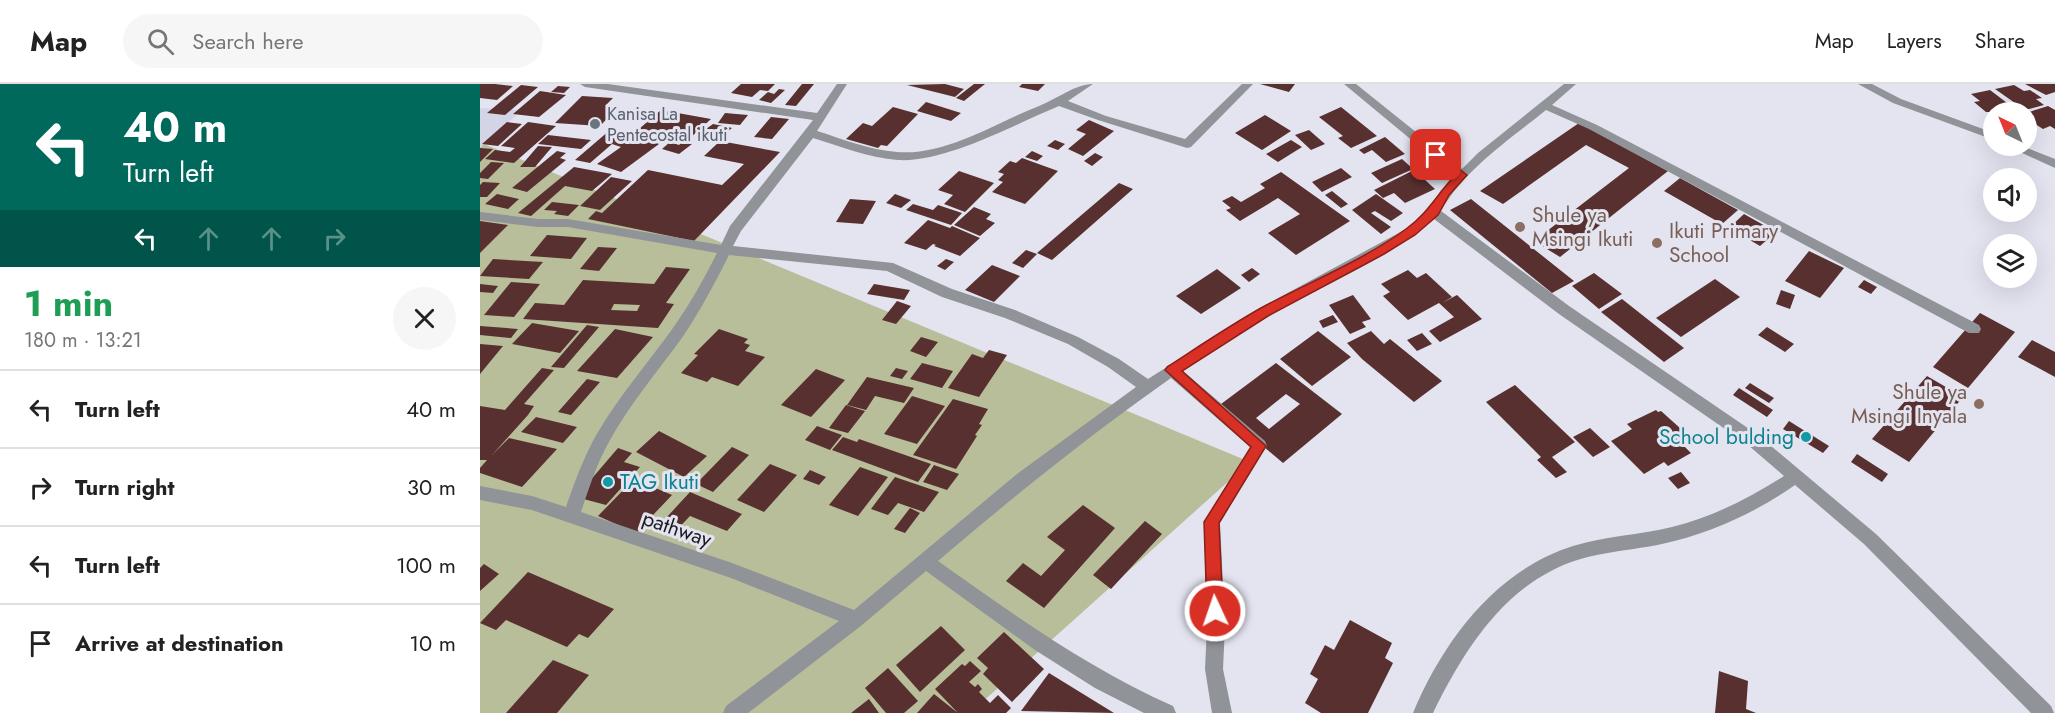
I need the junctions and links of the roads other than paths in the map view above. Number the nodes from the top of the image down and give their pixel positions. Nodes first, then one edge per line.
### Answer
1 (585, 84) edge
2 (842, 84) edge
3 (1088, 84) edge
4 (1248, 84) edge
5 (1349, 84) edge
6 (1571, 84) edge
7 (1863, 84) edge
8 (1060, 102) junction
9 (1546, 106) junction
10 (819, 117) junction
11 (810, 133) junction
12 (1983, 133) edge
13 (2036, 156) edge
14 (2055, 164) edge
15 (1462, 175) junction
16 (1434, 212) junction
17 (480, 216) edge
18 (726, 250) junction
19 (1974, 329) dead end
20 (1172, 370) junction
21 (1147, 387) junction
22 (1796, 476) junction
23 (480, 493) edge
24 (572, 517) junction
25 (925, 561) junction
26 (856, 619) junction
27 (733, 713) edge
28 (1166, 713) edge
29 (1222, 713) edge
30 (1423, 713) edge
31 (2044, 713) edge

1 - 10 street
2 - 10 street
3 - 8 street
4 - 8 street
5 - 15 street
6 - 9 street
7 - 12 street
8 - 11 street
9 - 15 street
9 - 19 street
10 - 11 street
11 - 18 street
13 - 14 street
15 - 16 street
16 - 20 street
16 - 22 street
17 - 18 street
18 - 21 street
18 - 24 street
20 - 21 street
20 - 29 street
21 - 25 street
22 - 30 street
22 - 31 street
23 - 24 street, pathway
24 - 26 street, pathway
25 - 26 street
25 - 28 street
26 - 27 street

